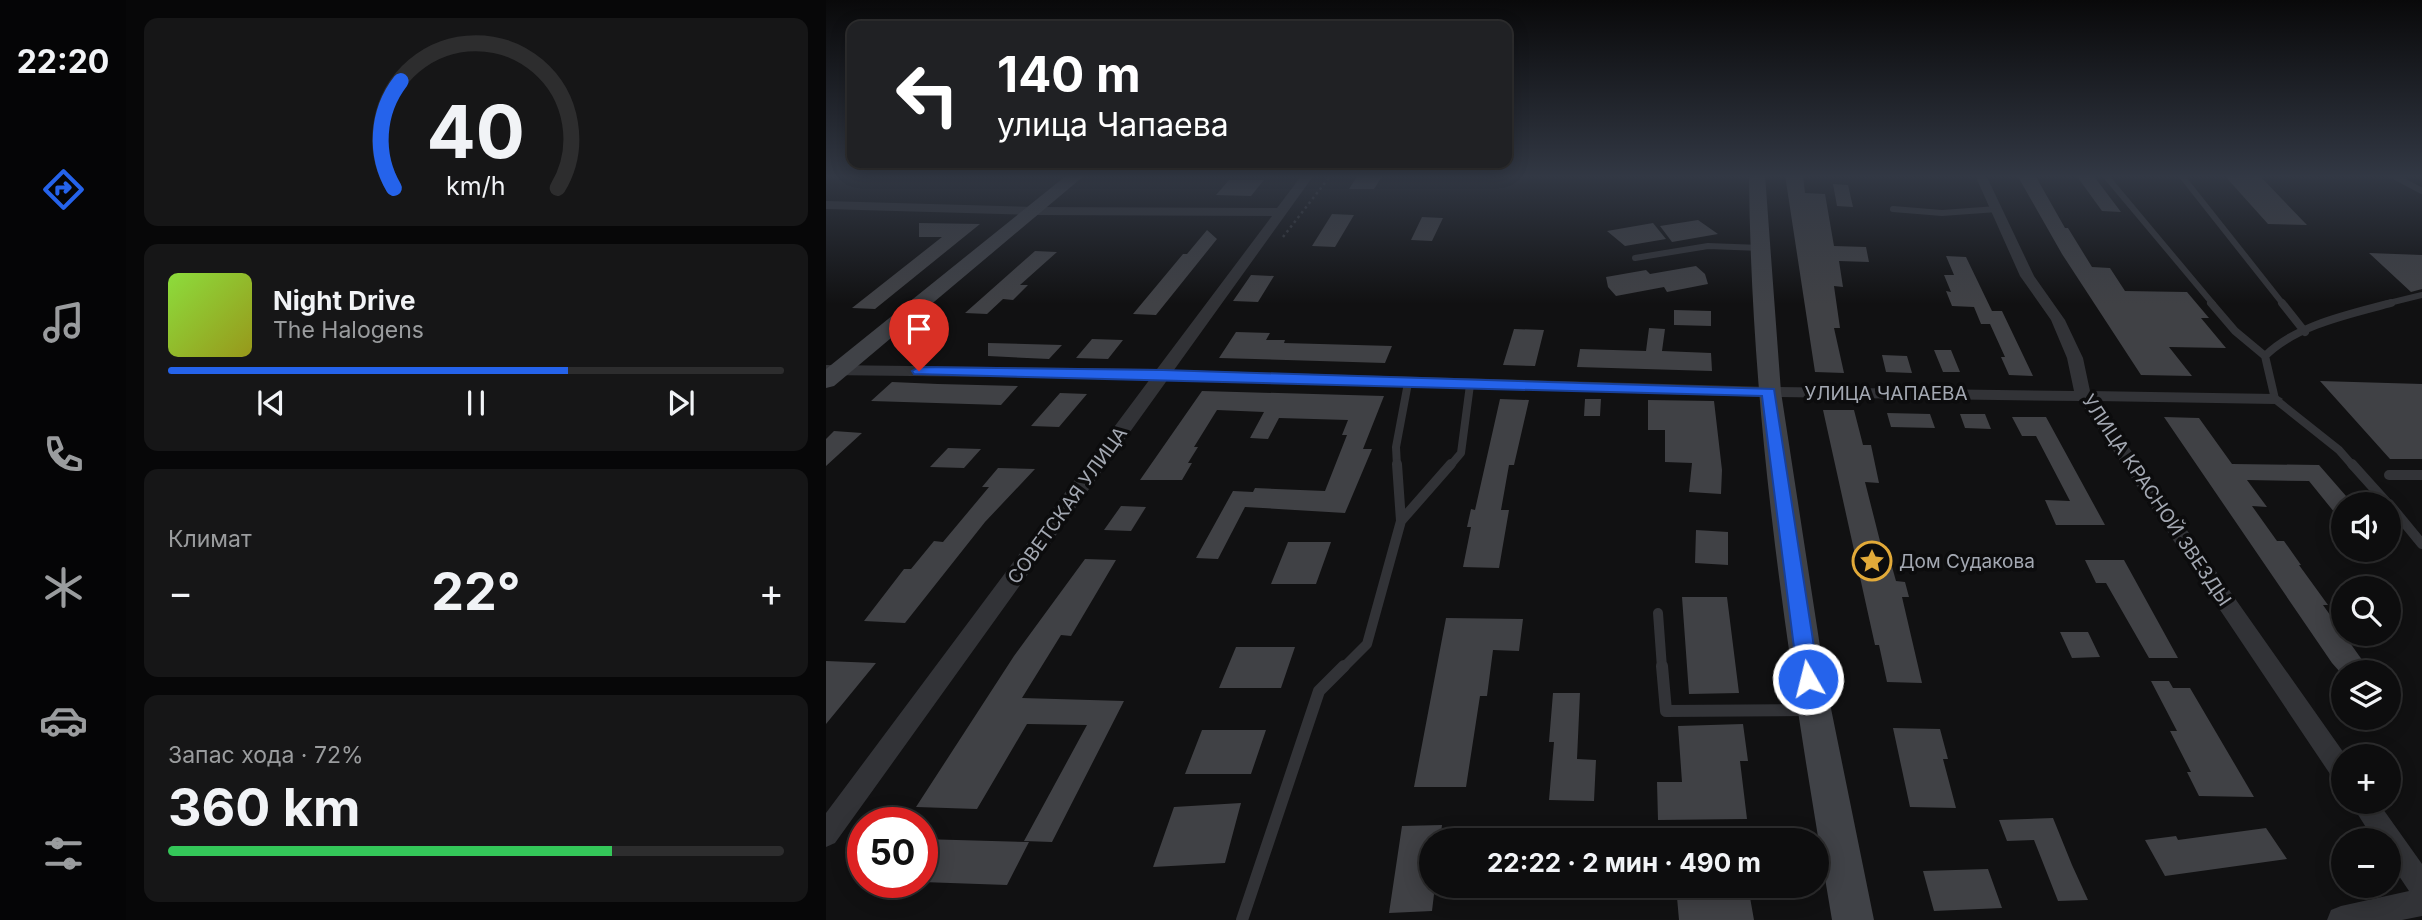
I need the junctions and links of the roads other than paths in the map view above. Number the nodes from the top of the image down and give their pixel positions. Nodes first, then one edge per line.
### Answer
1 (1026, 218) edge
2 (1277, 218) edge
3 (1760, 218) edge
4 (2001, 218) edge
5 (2141, 218) edge
6 (2215, 218) edge
7 (1761, 248) junction
8 (1635, 258) dead end
9 (2422, 295) edge
10 (2305, 332) junction
11 (2265, 356) junction
12 (830, 374) edge
13 (1163, 374) junction
14 (1408, 383) junction
15 (1470, 385) junction
16 (1769, 392) junction
17 (2083, 394) junction
18 (2275, 399) junction
19 (2389, 475) dead end
20 (2422, 475) edge
21 (2378, 492) edge
22 (2401, 519) edge
23 (1401, 521) junction
24 (2422, 544) edge
25 (1658, 613) dead end
26 (1814, 710) junction
27 (2331, 755) edge
28 (2372, 814) edge
29 (826, 834) edge
30 (2422, 887) edge
31 (2422, 902) edge
32 (1242, 920) edge
33 (1853, 920) edge
34 (2341, 920) edge

1 - 12 main road
2 - 13 street, СОВЕТСКАЯ УЛИЦА
3 - 7 main road
4 - 17 street, УЛИЦА КРАСНОЙ ЗВЕЗДЫ
5 - 11 lane
6 - 10 lane
7 - 8 lane
7 - 16 main road
9 - 10 lane
10 - 11 lane
11 - 18 lane
12 - 13 street, УЛИЦА ЧАПАЕВА
13 - 14 street, УЛИЦА ЧАПАЕВА
13 - 29 street, СОВЕТСКАЯ УЛИЦА
14 - 15 street, УЛИЦА ЧАПАЕВА
14 - 23 lane
15 - 16 street, УЛИЦА ЧАПАЕВА
15 - 23 lane
16 - 17 street, УЛИЦА ЧАПАЕВА
16 - 26 main road
17 - 18 street, УЛИЦА ЧАПАЕВА
17 - 27 street, УЛИЦА КРАСНОЙ ЗВЕЗДЫ
18 - 21 lane
19 - 20 lane
22 - 24 lane
23 - 32 lane
25 - 26 lane
26 - 33 main road
28 - 30 street
31 - 34 street

